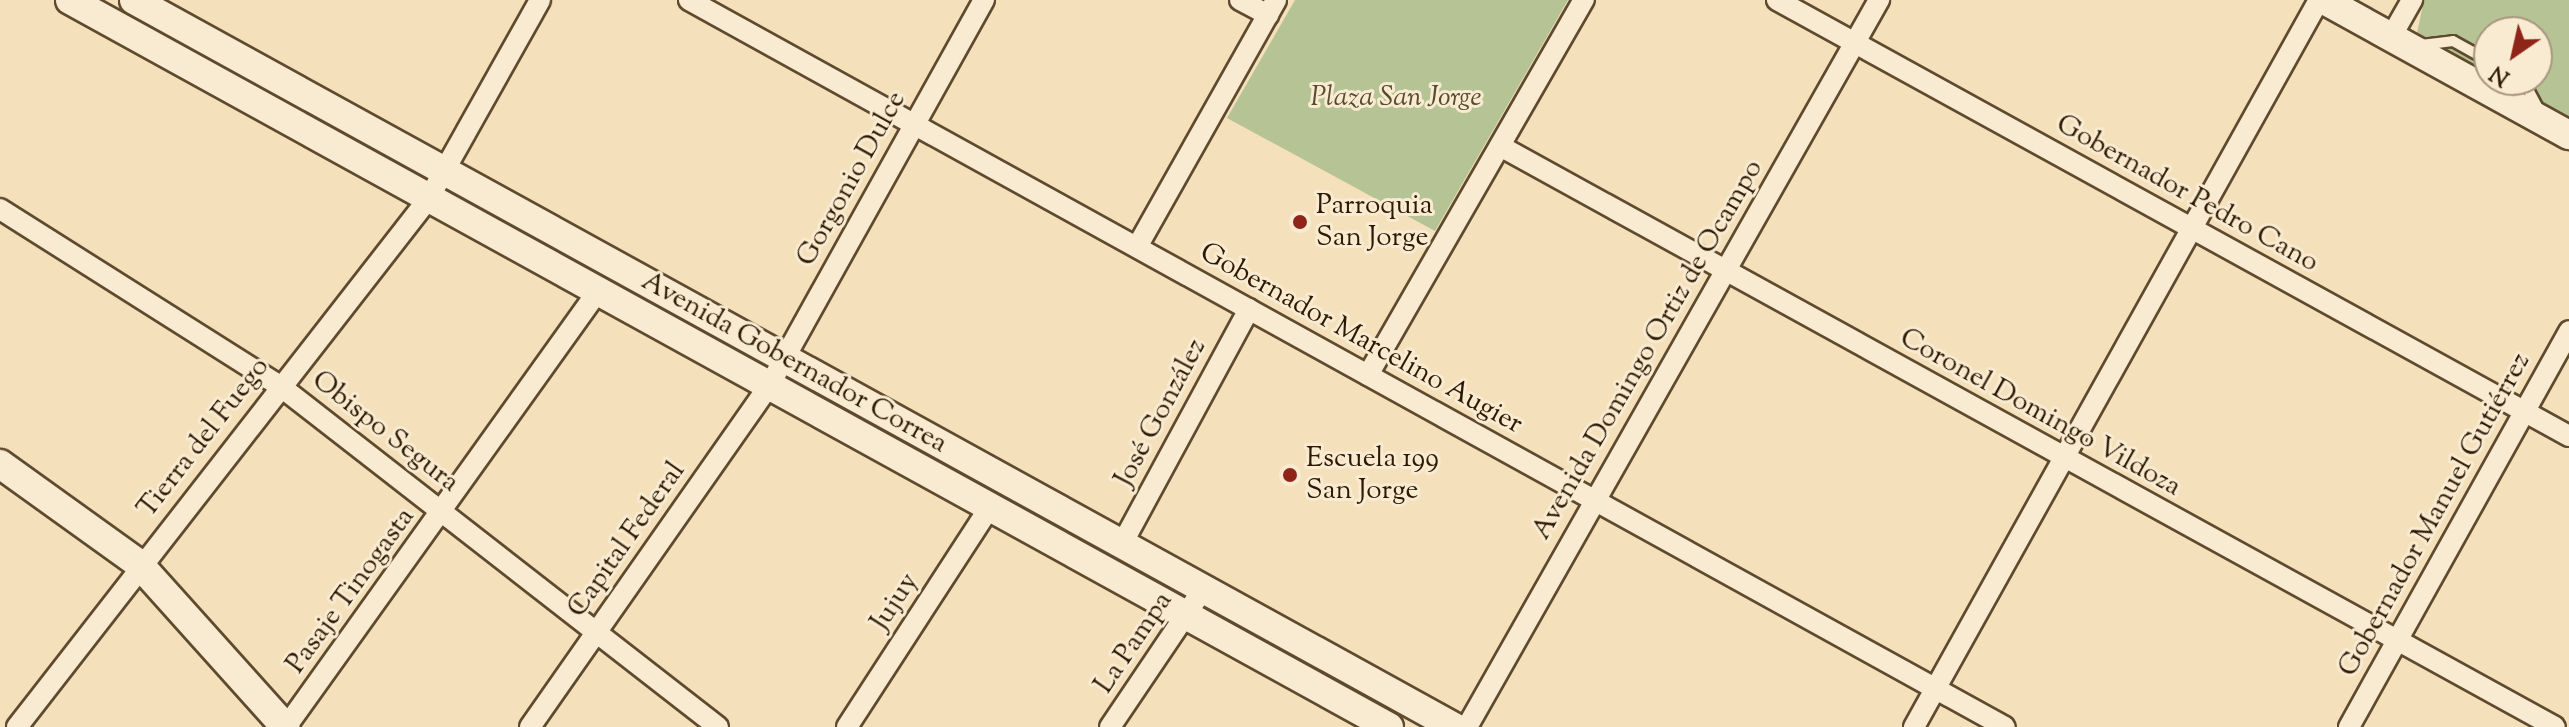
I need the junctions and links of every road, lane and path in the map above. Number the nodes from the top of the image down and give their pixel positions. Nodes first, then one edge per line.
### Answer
1 (134, 0) edge
2 (540, 0) edge
3 (689, 0) edge
4 (984, 0) edge
5 (1240, 0) edge
6 (1584, 0) edge
7 (1777, 0) edge
8 (1879, 0) edge
9 (2322, 0) edge
10 (2412, 0) edge
11 (85, 4) edge
12 (1272, 8) edge
13 (2400, 42) junction
14 (1855, 43) junction
15 (2473, 52) edge
16 (2534, 96) edge
17 (914, 125) junction
18 (2557, 129) edge
19 (1500, 146) junction
20 (437, 185) junction
21 (0, 209) edge
22 (2192, 228) junction
23 (1137, 247) junction
24 (1725, 271) junction
25 (598, 291) junction
26 (1249, 309) junction
27 (2569, 331) edge
28 (785, 358) junction
29 (1368, 375) junction
30 (280, 386) junction
31 (769, 386) junction
32 (2524, 412) junction
33 (2569, 436) edge
34 (2063, 459) junction
35 (0, 464) edge
36 (1595, 500) junction
37 (990, 507) junction
38 (442, 513) junction
39 (1122, 544) junction
40 (139, 564) junction
41 (1203, 589) junction
42 (1189, 617) junction
43 (597, 633) junction
44 (2397, 640) junction
45 (1935, 688) junction
46 (17, 727) edge
47 (285, 727) edge
48 (530, 727) edge
49 (718, 727) edge
50 (847, 727) edge
51 (1110, 727) edge
52 (1389, 727) edge
53 (1454, 727) edge
54 (1467, 727) edge
55 (1914, 727) edge
56 (2005, 727) edge
57 (2349, 727) edge
58 (2555, 727) edge

1 - 20 main road, Avenida Gobernador Correa
2 - 20 street, Tierra del Fuego
3 - 17 street, Gobernador Marcelino Augier
4 - 17 street, Gorgonio Dulce
5 - 12 street
6 - 19 street
7 - 14 street, Gobernador Pedro Cano
8 - 14 street, Avenida Domingo Ortiz de Ocampo
9 - 13 main road
9 - 22 street
10 - 13 street
11 - 20 main road, Avenida Gobernador Correa
12 - 23 street
13 - 15 lane
13 - 18 main road
14 - 22 street, Gobernador Pedro Cano
14 - 24 street, Avenida Domingo Ortiz de Ocampo
16 - 18 lane
17 - 23 street, Gobernador Marcelino Augier
17 - 28 street, Gorgonio Dulce
19 - 24 street, Coronel Domingo Vildoza
19 - 29 street
20 - 25 main road, Avenida Gobernador Correa
20 - 28 main road, Avenida Gobernador Correa
20 - 30 street, Tierra del Fuego
21 - 30 street, Obispo Segura
22 - 32 street, Gobernador Pedro Cano
22 - 34 street
23 - 26 street, Gobernador Marcelino Augier
24 - 34 street, Coronel Domingo Vildoza
24 - 36 street, Avenida Domingo Ortiz de Ocampo
25 - 31 main road, Avenida Gobernador Correa
25 - 38 street, Pasaje Tinogasta
26 - 29 street, Gobernador Marcelino Augier
26 - 39 street, José González
27 - 32 street, Gobernador Manuel Gutiérrez
28 - 31 street, Gorgonio Dulce
28 - 39 main road, Avenida Gobernador Correa
29 - 36 street, Gobernador Marcelino Augier
30 - 38 street, Obispo Segura
30 - 40 street, Tierra del Fuego
31 - 37 main road, Avenida Gobernador Correa
31 - 43 street, Capital Federal
32 - 33 street, Gobernador Pedro Cano
32 - 44 street, Gobernador Manuel Gutiérrez
34 - 44 street, Coronel Domingo Vildoza
34 - 45 street
35 - 40 main road
36 - 45 street, Gobernador Marcelino Augier
36 - 54 street, Avenida Domingo Ortiz de Ocampo
37 - 42 main road, Avenida Gobernador Correa
37 - 50 street, Jujuy
38 - 43 street, Obispo Segura
38 - 47 street, Pasaje Tinogasta
39 - 41 main road, Avenida Gobernador Correa
40 - 46 street, Tierra del Fuego
40 - 47 main road
41 - 42 street, La Pampa
41 - 53 main road, Avenida Gobernador Correa
42 - 51 street, La Pampa
42 - 52 main road, Avenida Gobernador Correa
43 - 48 street, Capital Federal
43 - 49 street, Obispo Segura
44 - 57 street, Gobernador Manuel Gutiérrez
44 - 58 street, Coronel Domingo Vildoza
45 - 55 street
45 - 56 street, Gobernador Marcelino Augier

